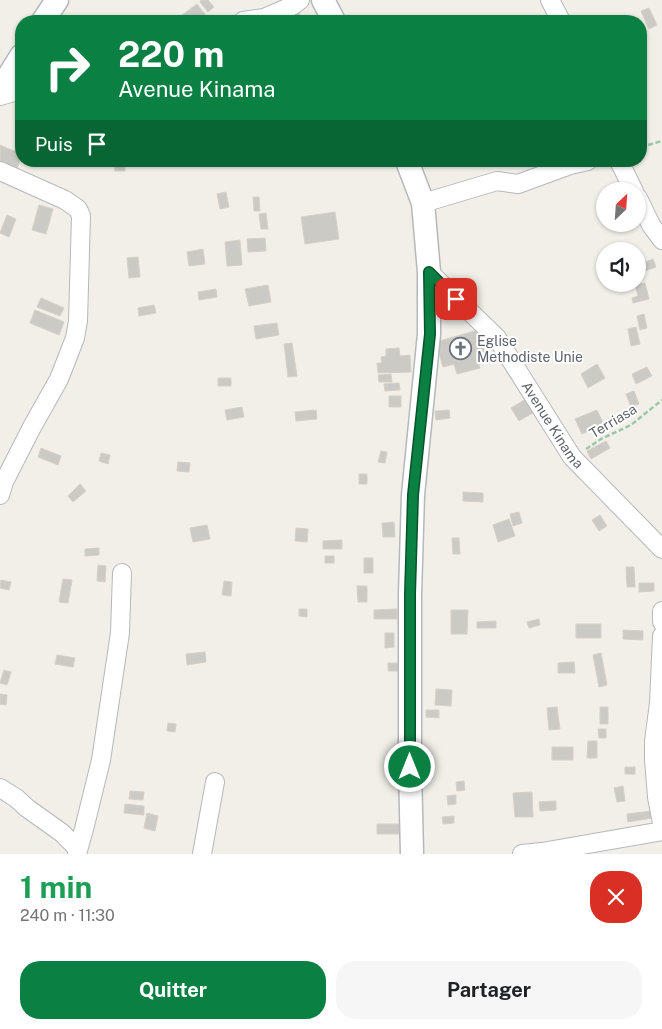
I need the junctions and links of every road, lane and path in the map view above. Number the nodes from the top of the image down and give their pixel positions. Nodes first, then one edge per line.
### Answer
1 (57, 0) edge
2 (300, 0) edge
3 (323, 0) edge
4 (550, 0) edge
5 (47, 15) edge
6 (271, 15) edge
7 (331, 15) edge
8 (558, 15) edge
9 (15, 66) edge
10 (0, 90) edge
11 (15, 92) edge
12 (0, 96) edge
13 (662, 141) edge
14 (647, 145) edge
15 (409, 167) edge
16 (565, 167) edge
17 (621, 167) edge
18 (0, 171) edge
19 (629, 182) edge
20 (423, 203) junction
21 (646, 215) edge
22 (662, 240) edge
23 (429, 272) junction
24 (662, 400) edge
25 (572, 457) junction
26 (0, 495) edge
27 (662, 549) edge
28 (122, 573) dead end
29 (662, 611) edge
30 (662, 622) edge
31 (662, 636) edge
32 (215, 782) dead end
33 (0, 788) edge
34 (662, 823) edge
35 (662, 831) edge
36 (77, 852) edge
37 (202, 854) edge
38 (412, 854) edge
39 (522, 854) edge

1 - 5 street
2 - 6 street
3 - 7 street
4 - 8 street
9 - 10 street
11 - 12 street
13 - 14 path
15 - 20 street
16 - 20 street
17 - 19 street
18 - 26 street
20 - 23 street
21 - 22 street
23 - 25 street, Avenue Kinama
23 - 38 street
24 - 25 path, Terriasa
25 - 27 street, Avenue Kinama
28 - 36 street
29 - 30 street
31 - 34 street
32 - 37 street
33 - 36 street
35 - 39 street

